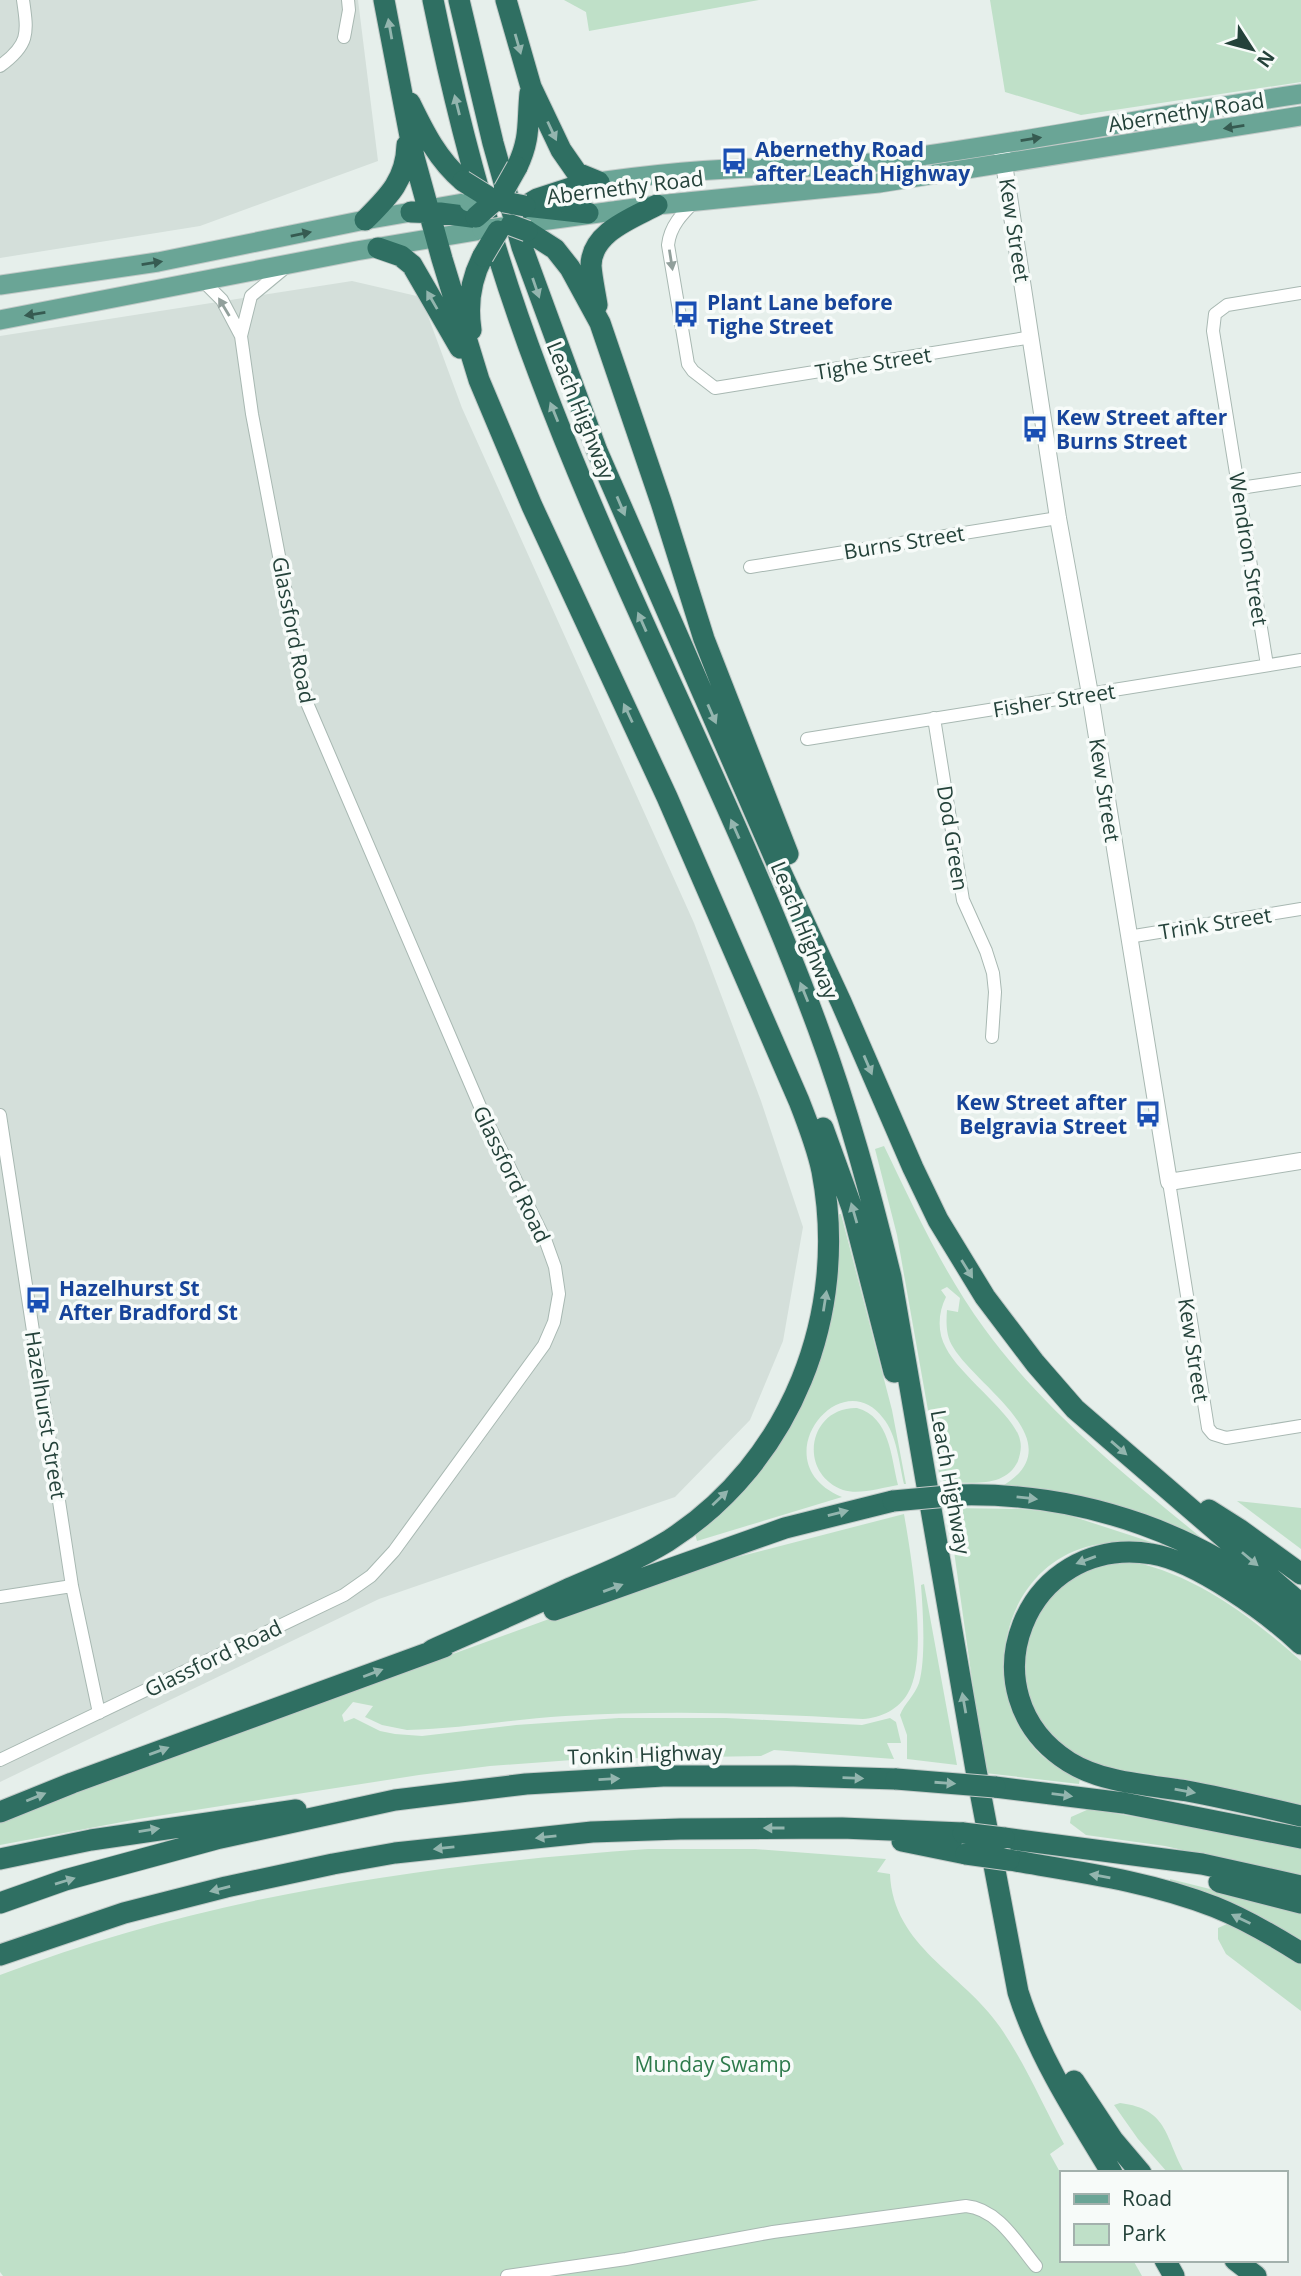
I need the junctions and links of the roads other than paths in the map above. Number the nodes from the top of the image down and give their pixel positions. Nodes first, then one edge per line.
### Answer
1 (23, 0) edge
2 (348, 0) edge
3 (384, 0) edge
4 (433, 0) edge
5 (459, 0) edge
6 (506, 0) edge
7 (344, 37) dead end
8 (395, 59) junction
9 (0, 66) edge
10 (531, 87) junction
11 (1301, 94) edge
12 (1301, 116) edge
13 (405, 117) junction
14 (1002, 154) junction
15 (591, 183) junction
16 (495, 199) junction
17 (695, 201) junction
18 (657, 205) junction
19 (424, 211) junction
20 (529, 212) junction
21 (588, 213) joint
22 (473, 217) junction
23 (365, 220) junction
24 (507, 225) junction
25 (433, 238) junction
26 (378, 248) junction
27 (289, 265) junction
28 (203, 281) junction
29 (0, 285) edge
30 (1301, 293) edge
31 (0, 320) edge
32 (600, 323) junction
33 (241, 336) junction
34 (1032, 337) junction
35 (478, 380) junction
36 (1301, 479) edge
37 (1240, 488) junction
38 (1058, 518) junction
39 (750, 567) dead end
40 (1301, 660) edge
41 (1267, 665) junction
42 (1090, 694) junction
43 (934, 718) junction
44 (807, 739) dead end
45 (1301, 909) edge
46 (1128, 937) junction
47 (729, 939) junction
48 (816, 946) junction
49 (992, 1037) dead end
50 (0, 1115) edge
51 (1301, 1161) edge
52 (4, 1169) edge
53 (1168, 1182) junction
54 (1301, 1426) edge
55 (919, 1444) junction
56 (1142, 1468) junction
57 (1301, 1574) edge
58 (72, 1586) junction
59 (0, 1597) edge
60 (1301, 1604) edge
61 (1301, 1620) edge
62 (1301, 1644) edge
63 (432, 1650) junction
64 (99, 1713) junction
65 (0, 1760) edge
66 (395, 1800) junction
67 (0, 1812) edge
68 (1301, 1816) edge
69 (1301, 1838) edge
70 (1047, 1842) junction
71 (965, 1844) junction
72 (0, 1858) edge
73 (1301, 1886) edge
74 (0, 1903) edge
75 (1301, 1903) edge
76 (1004, 1917) junction
77 (1301, 1952) edge
78 (0, 1955) edge
79 (1111, 2171) edge
80 (1139, 2171) edge
81 (1237, 2262) edge
82 (1036, 2266) dead end
83 (507, 2276) edge
84 (1256, 2276) edge

1 - 9 street
2 - 7 street
8 -> 3 highway
55 -> 4 highway, Leach Highway
5 -> 48 highway, Leach Highway
6 -> 10 highway
8 - 13 highway
8 - 16 highway, bridge
10 -> 15 highway
10 - 16 highway, bridge
14 -> 11 main road, Abernethy Road
12 -> 14 main road, Abernethy Road
13 - 19 highway
13 - 23 highway
14 - 15 main road, Abernethy Road
14 - 17 main road, Abernethy Road
14 - 34 street, Kew Street
15 - 20 highway
16 - 20 highway, bridge
16 - 22 highway, bridge
17 - 18 main road, Abernethy Road
17 -> 34 street, Tighe Street
18 - 21 main road, Abernethy Road
18 - 32 highway
19 - 22 highway
19 - 23 main road
19 - 25 highway
20 - 21 highway
20 - 24 highway, bridge
20 - 24 highway
20 - 32 highway
22 - 24 highway
22 - 25 highway
29 -> 23 main road
24 - 35 highway, bridge
25 - 26 main road
25 - 35 highway
26 - 27 main road
35 -> 26 highway
27 - 28 main road
27 - 33 street, Glassford Road
28 -> 31 main road
33 -> 28 street, Glassford Road
30 - 37 street, Wendron Street
32 - 48 highway
33 - 64 street, Glassford Road
34 - 38 street, Kew Street
47 -> 35 highway
36 - 37 street
37 - 41 street, Wendron Street
38 - 39 street, Burns Street
38 - 42 street, Kew Street
40 - 41 street, Fisher Street
41 - 42 street, Fisher Street
42 - 43 street, Fisher Street
42 - 46 street, Kew Street
43 - 44 street, Fisher Street
43 - 49 street, Dod Green
45 - 46 street, Trink Street
46 - 53 street, Kew Street
55 -> 47 highway
63 -> 47 highway
48 -> 56 highway, Leach Highway
50 - 52 street, Hazelhurst Street
51 - 53 street
52 - 58 street, Hazelhurst Street
53 - 54 street, Kew Street
76 -> 55 highway, Leach Highway
56 - 57 highway
56 -> 60 highway
58 - 59 street
58 - 64 street, Hazelhurst Street
63 -> 61 highway, bridge
62 -> 68 highway
67 -> 63 highway
64 - 65 street, Glassford Road
66 -> 69 highway, Tonkin Highway, bridge
72 -> 66 highway
74 -> 66 highway, Tonkin Highway
70 - 71 highway, bridge
70 - 73 highway
70 - 75 highway
77 -> 71 highway, bridge
71 -> 78 highway
76 - 79 highway
76 - 80 highway
81 - 84 highway
82 - 83 street

